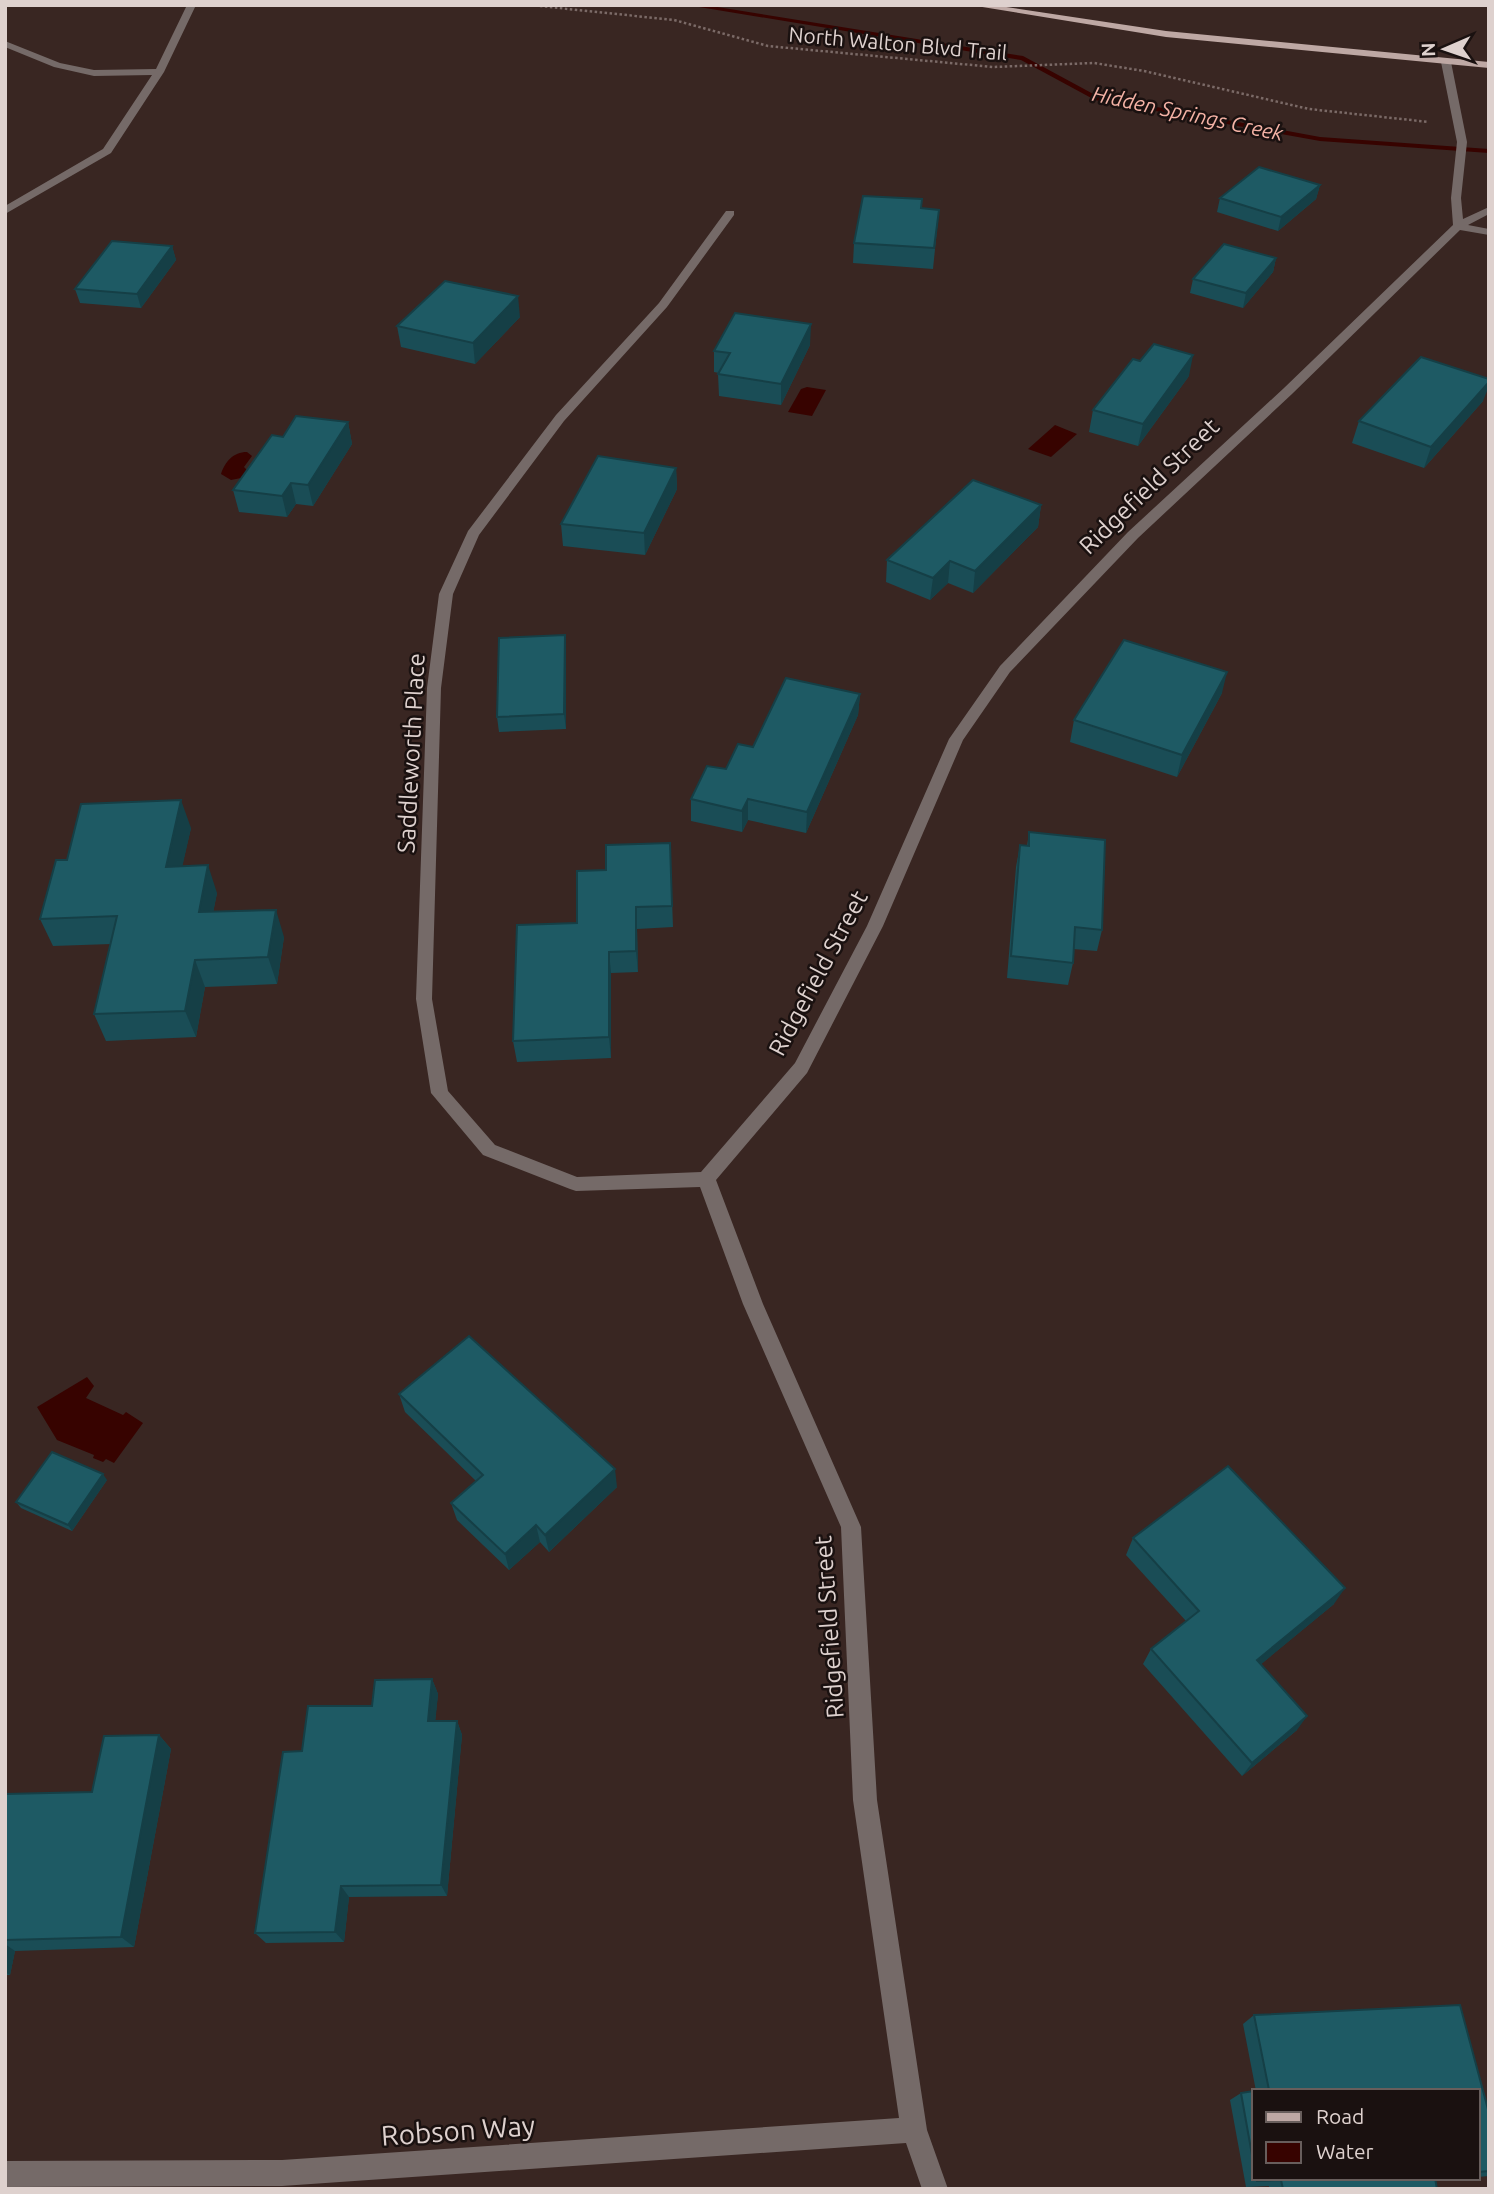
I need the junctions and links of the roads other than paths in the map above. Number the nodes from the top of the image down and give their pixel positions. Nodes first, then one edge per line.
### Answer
1 (192, 5) edge
2 (974, 5) edge
3 (5, 44) edge
4 (1447, 62) junction
5 (1489, 65) edge
6 (159, 72) junction
7 (1489, 210) edge
8 (5, 211) edge
9 (730, 213) dead end
10 (1458, 226) junction
11 (1489, 232) edge
12 (706, 1179) junction
13 (914, 2130) junction
14 (5, 2174) edge
15 (935, 2189) edge

1 - 6 street
2 - 4 main road
3 - 6 street
4 - 5 main road
4 - 10 street
6 - 8 street
7 - 10 street, Ridgefield Street
9 - 12 street, Saddleworth Place
10 - 11 street
10 - 12 street, Ridgefield Street
12 - 13 street, Ridgefield Street
13 - 14 street, Robson Way
13 - 15 street, Ridgefield Street

